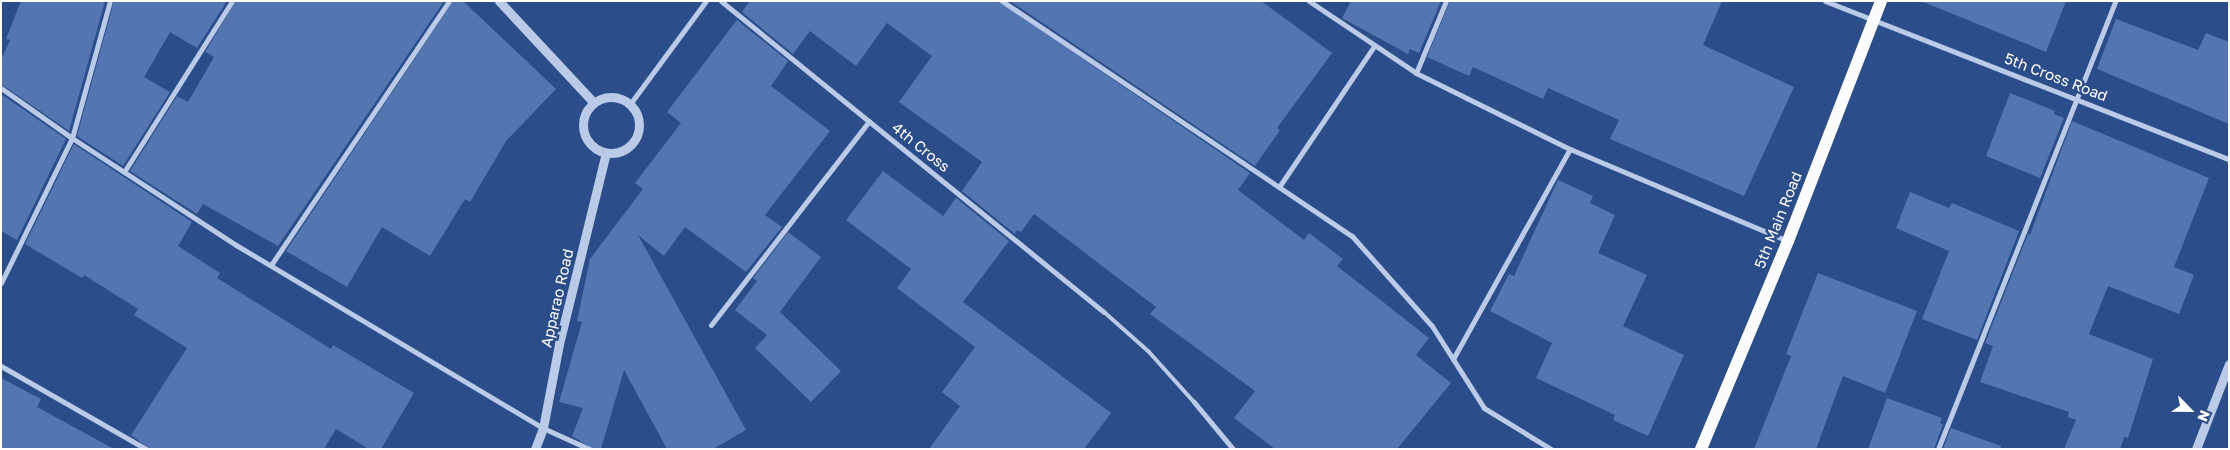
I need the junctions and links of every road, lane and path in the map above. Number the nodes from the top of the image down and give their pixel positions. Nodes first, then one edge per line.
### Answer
1 (110, 1) edge
2 (232, 1) edge
3 (449, 1) edge
4 (499, 1) edge
5 (706, 1) edge
6 (721, 1) edge
7 (1002, 1) edge
8 (1309, 1) edge
9 (1446, 1) edge
10 (1826, 1) edge
11 (1881, 1) edge
12 (2115, 1) edge
13 (1874, 20) junction
14 (1374, 46) junction
15 (1416, 72) junction
16 (1, 88) edge
17 (2077, 98) junction
18 (594, 103) junction
19 (630, 104) junction
20 (869, 121) junction
21 (72, 138) junction
22 (1570, 149) junction
23 (606, 153) junction
24 (2229, 159) edge
25 (124, 172) junction
26 (1279, 187) junction
27 (1788, 241) junction
28 (271, 265) junction
29 (1, 283) edge
30 (1104, 312) joint
31 (711, 325) dead end
32 (1453, 359) junction
33 (2229, 364) edge
34 (1, 366) edge
35 (1194, 402) joint
36 (543, 428) junction
37 (146, 449) edge
38 (535, 449) edge
39 (589, 449) edge
40 (1233, 449) edge
41 (1551, 449) edge
42 (1702, 449) edge
43 (1938, 449) edge
44 (2196, 449) edge

1 - 21 street
2 - 25 street
3 - 28 street
4 - 18 street
5 - 19 street
6 - 20 street, 4th Cross
7 - 26 street
8 - 14 street
9 - 15 street
10 - 13 street, 5th Cross Road
11 - 13 main road, 5th Main Road
12 - 17 street
13 - 17 street, 5th Cross Road
13 - 27 main road, 5th Main Road
14 - 15 street
14 - 26 street
15 - 22 street
16 - 21 street
17 - 24 street, 5th Cross Road
17 - 43 street
18 - 19 street
18 - 23 street
19 - 23 street
20 - 30 street, 4th Cross
20 - 31 street
21 - 25 street
21 - 29 street
22 - 27 street
22 - 32 street
23 - 36 street, Apparao Road
25 - 28 street
26 - 32 street
27 - 42 main road, 5th Main Road
28 - 36 street
30 - 35 lane
32 - 41 street
33 - 44 street
34 - 37 street
35 - 40 street
36 - 38 street, Apparao Road
36 - 39 street

